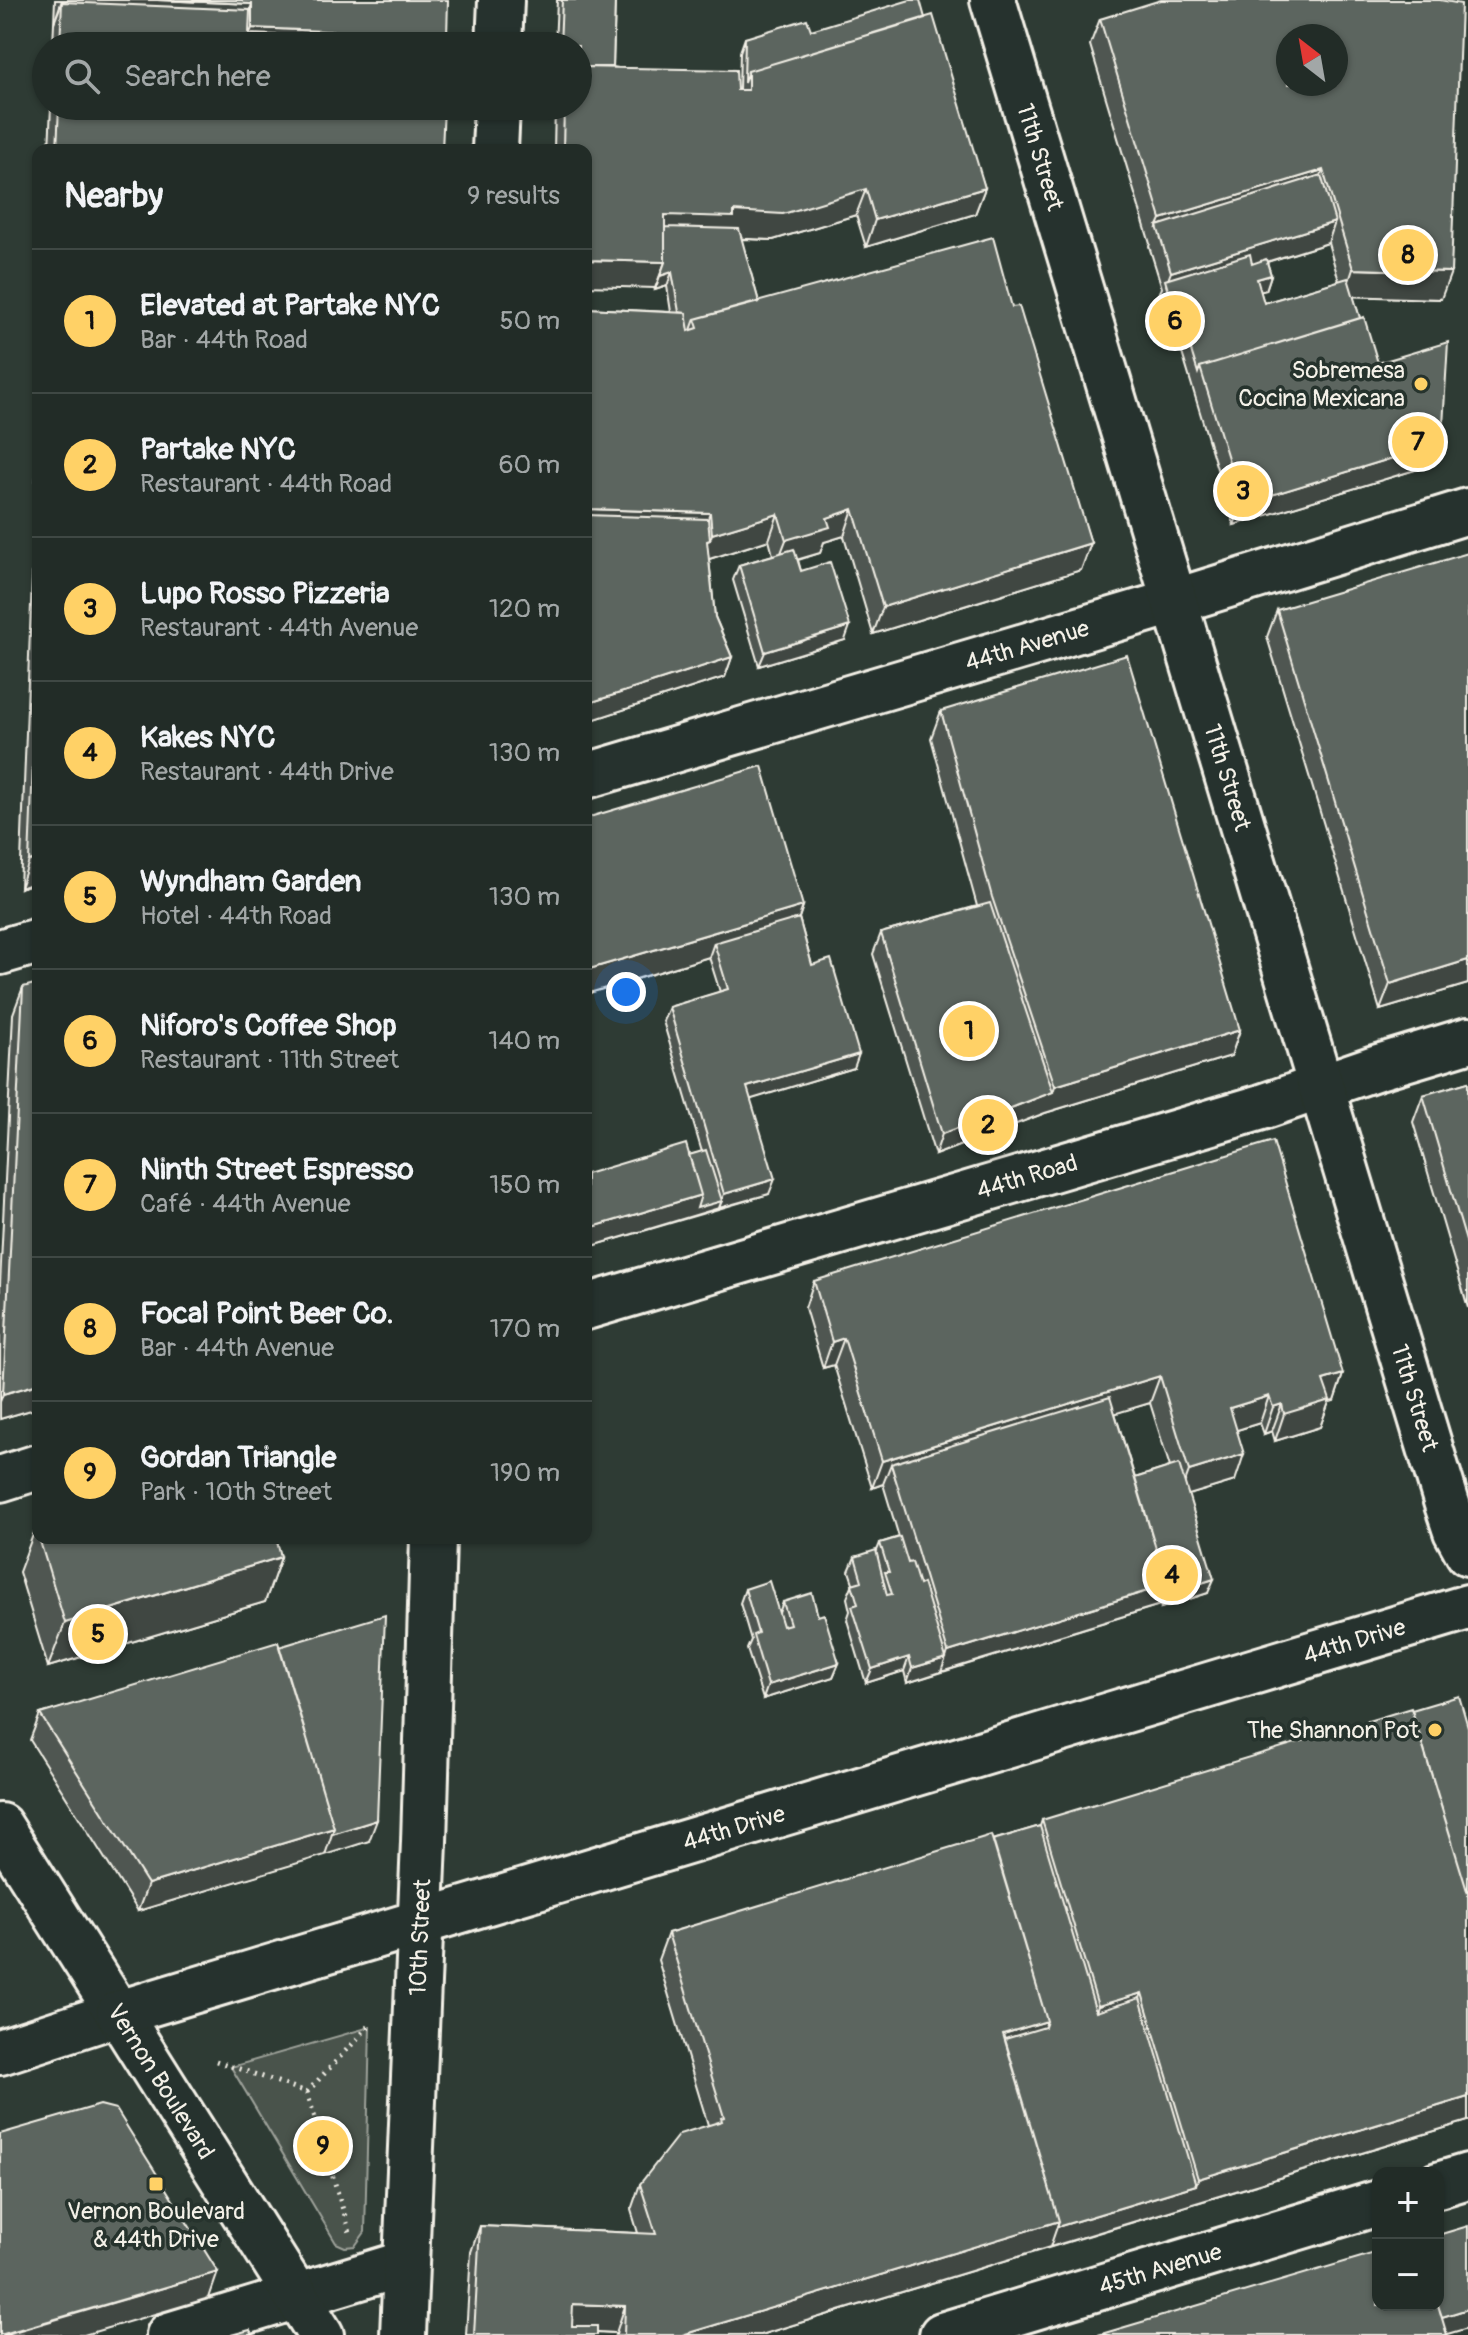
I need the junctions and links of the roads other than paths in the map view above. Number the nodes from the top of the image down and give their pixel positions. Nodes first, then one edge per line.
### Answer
1 (501, 0) edge
2 (993, 0) edge
3 (500, 32) edge
4 (496, 120) edge
5 (495, 144) edge
6 (1468, 511) edge
7 (1173, 602) junction
8 (592, 774) edge
9 (32, 943) edge
10 (0, 952) edge
11 (1468, 1040) edge
12 (1320, 1087) junction
13 (592, 1305) edge
14 (32, 1469) edge
15 (0, 1479) edge
16 (433, 1544) edge
17 (1468, 1553) edge
18 (1468, 1607) edge
19 (0, 1826) edge
20 (419, 1923) junction
21 (119, 2013) junction
22 (0, 2052) edge
23 (1468, 2176) edge
24 (1444, 2183) edge
25 (1372, 2205) edge
26 (406, 2263) junction
27 (298, 2296) junction
28 (169, 2335) edge
29 (321, 2335) edge
30 (403, 2335) edge
31 (942, 2335) edge

1 - 3 street
2 - 7 street, 11th Street
4 - 5 street
6 - 7 street, 44th Avenue
7 - 8 street, 44th Avenue
7 - 12 street, 11th Street
9 - 10 street
11 - 12 street, 44th Road
12 - 13 street, 44th Road
12 - 17 street, 11th Street
14 - 15 street
16 - 20 street, 10th Street
18 - 20 street, 44th Drive
19 - 21 street, Vernon Boulevard
20 - 21 street, 44th Drive
20 - 26 street, 10th Street
21 - 22 street, 44th Drive
21 - 27 street, Vernon Boulevard
23 - 24 street
25 - 31 street, 45th Avenue
26 - 27 street
26 - 30 street, 10th Street
27 - 28 street
27 - 29 street, Vernon Boulevard

